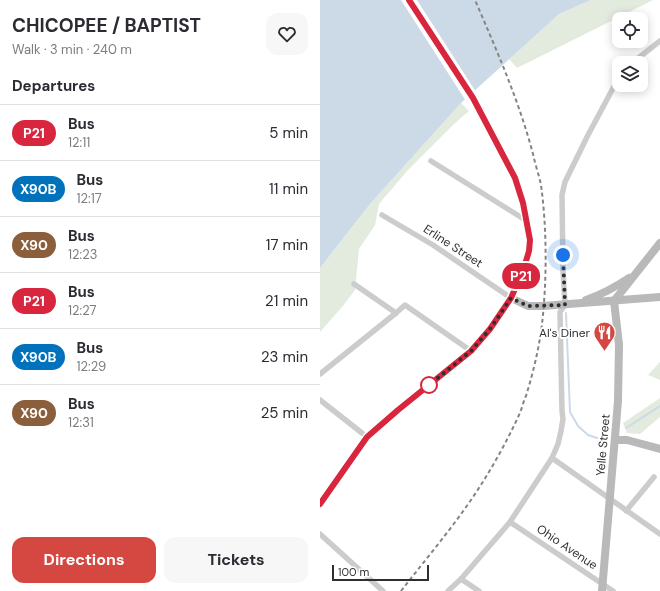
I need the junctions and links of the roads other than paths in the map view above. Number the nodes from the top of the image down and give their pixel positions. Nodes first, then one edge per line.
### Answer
1 (409, 0) edge
2 (660, 41) edge
3 (641, 56) edge
4 (612, 91) edge
5 (431, 161) dead end
6 (382, 215) dead end
7 (527, 221) junction
8 (660, 243) edge
9 (638, 272) junction
10 (354, 284) dead end
11 (660, 297) edge
12 (511, 298) junction
13 (614, 301) junction
14 (575, 304) junction
15 (565, 305) junction
16 (396, 313) junction
17 (471, 351) junction
18 (320, 374) edge
19 (320, 400) edge
20 (367, 437) junction
21 (616, 440) junction
22 (660, 449) edge
23 (552, 458) junction
24 (654, 476) dead end
25 (610, 499) junction
26 (320, 504) edge
27 (626, 511) junction
28 (510, 522) junction
29 (320, 534) edge
30 (660, 534) edge
31 (461, 579) junction
32 (602, 588) edge
33 (383, 591) edge
34 (448, 591) edge
35 (479, 591) edge
36 (613, 591) edge

1 - 7 main road
2 - 3 street
4 - 15 street
5 - 7 street
6 - 12 street, Erline Street
7 - 12 main road
8 - 9 main road
9 - 13 main road
9 - 14 main road
10 - 16 street
11 - 13 main road
12 - 15 main road
12 - 17 main road
13 - 14 main road
13 - 21 main road, Yelle Street
14 - 15 main road
15 - 23 street
16 - 17 street
16 - 18 street
17 - 20 main road
19 - 20 street
20 - 26 main road
21 - 22 main road
21 - 25 main road, Yelle Street
23 - 25 street
23 - 28 street
24 - 27 street
25 - 27 street
25 - 32 main road, Yelle Street
27 - 30 street
28 - 31 street
28 - 32 street, Ohio Avenue
29 - 33 street
31 - 34 street
31 - 35 street
32 - 36 street, Ohio Avenue

